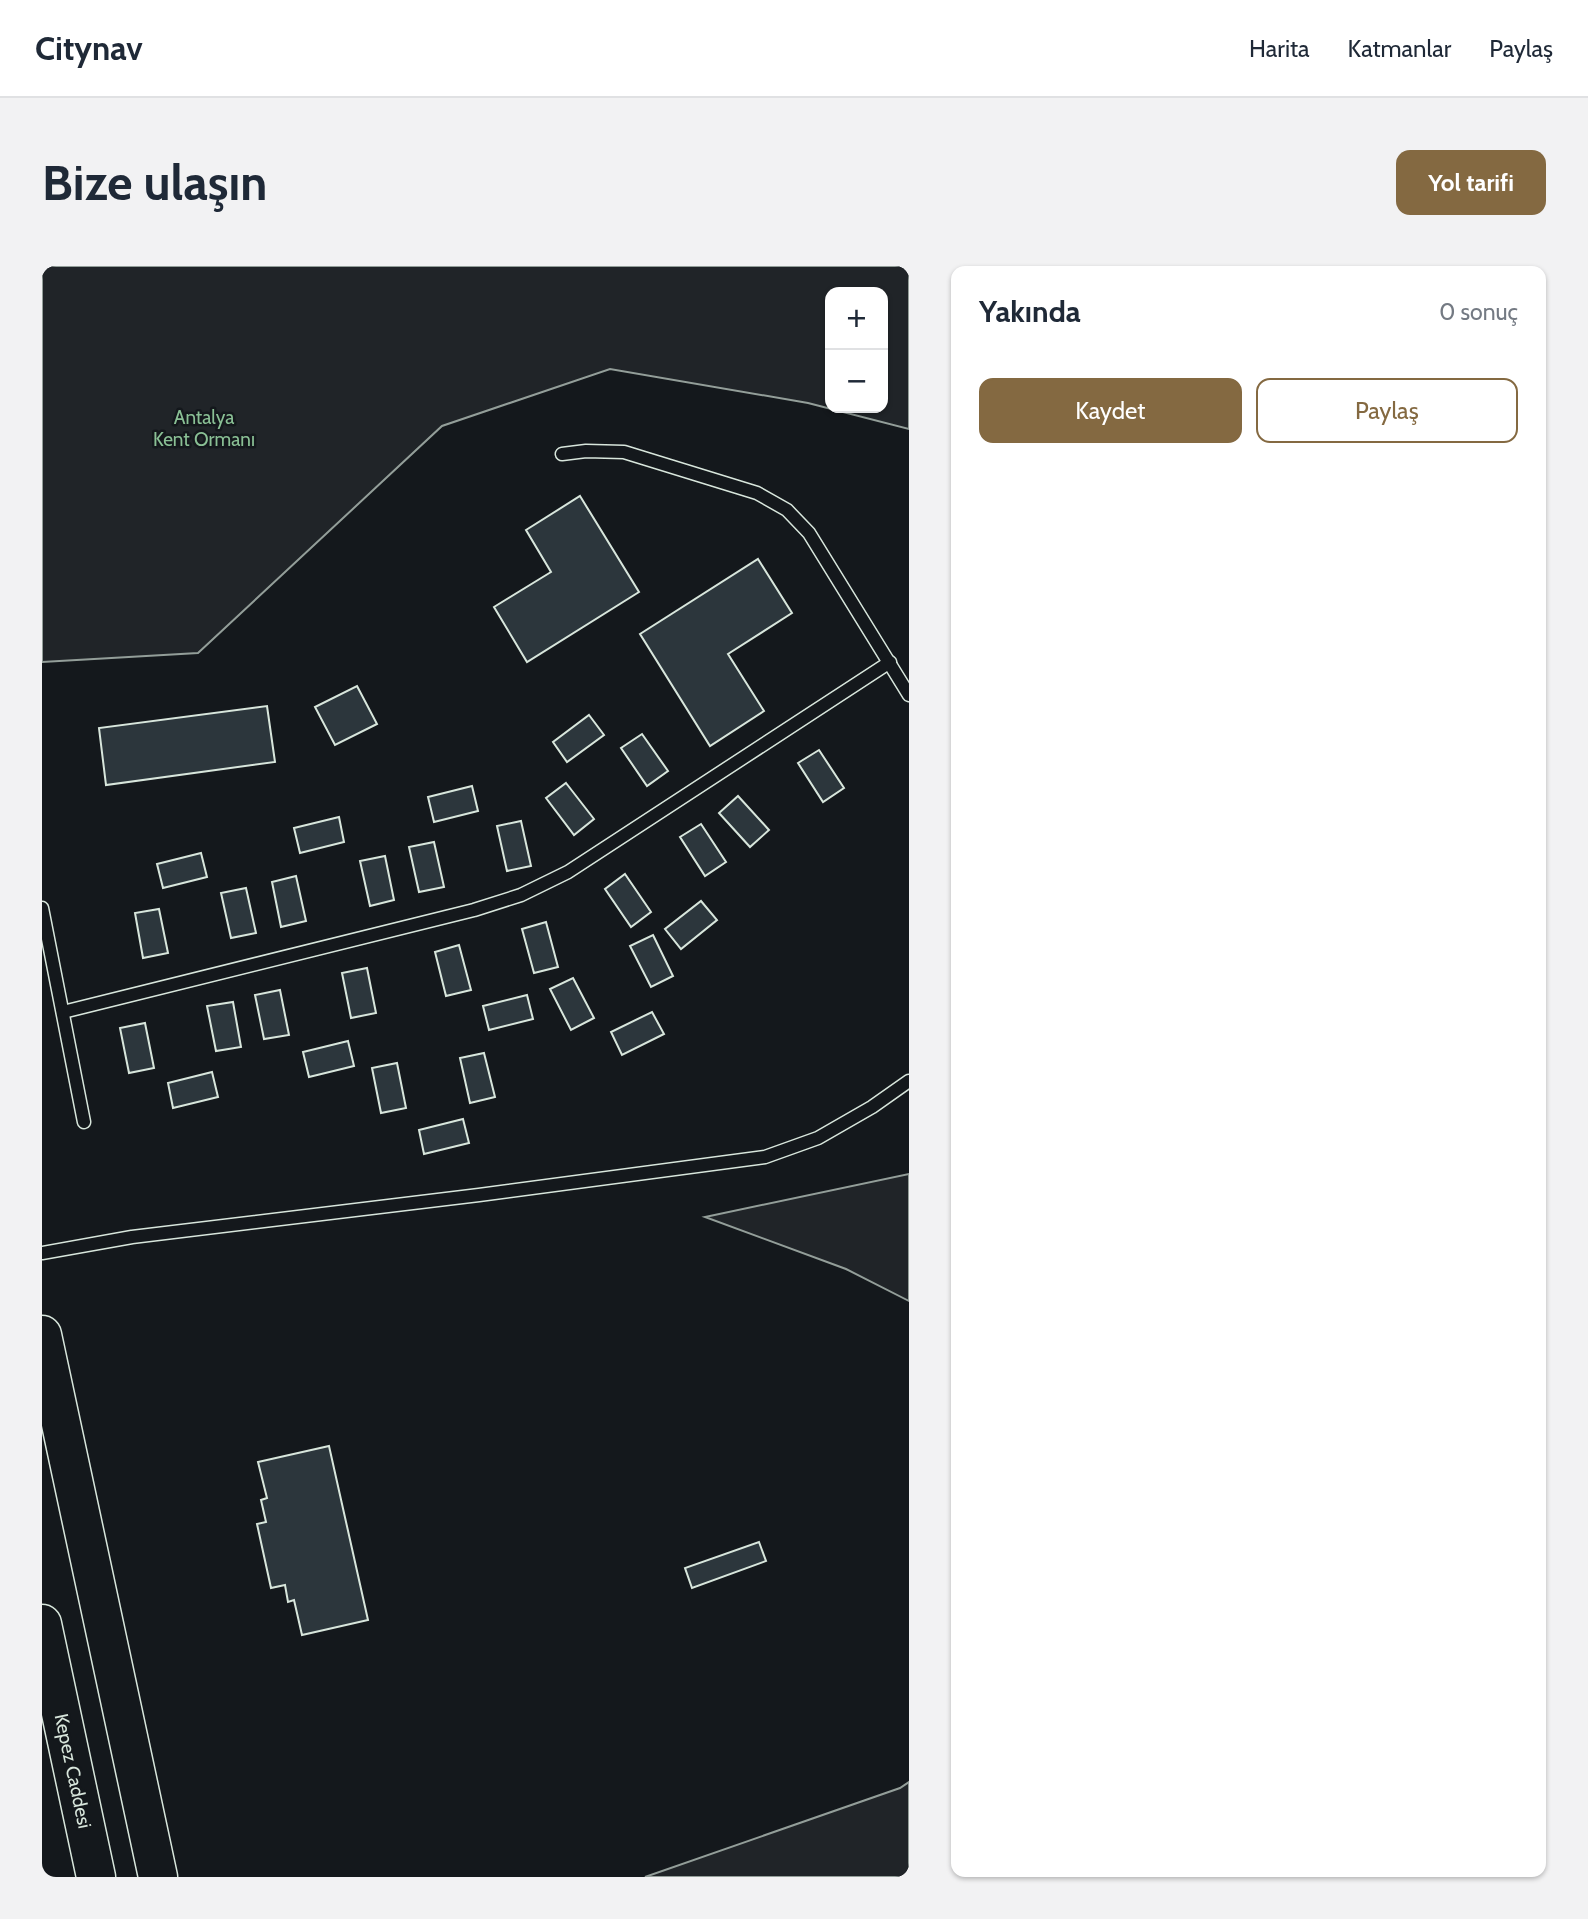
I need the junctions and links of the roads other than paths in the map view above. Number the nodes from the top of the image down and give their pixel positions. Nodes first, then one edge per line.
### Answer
1 (562, 454) dead end
2 (890, 662) junction
3 (909, 695) edge
4 (42, 908) edge
5 (62, 1012) junction
6 (909, 1081) edge
7 (84, 1122) dead end
8 (42, 1253) edge
9 (42, 1335) edge
10 (42, 1624) edge
11 (96, 1877) edge
12 (158, 1877) edge

1 - 2 lane
2 - 3 lane
2 - 5 lane
4 - 5 lane
5 - 7 lane
6 - 8 lane
9 - 12 main road
10 - 11 main road, Kepez Caddesi

